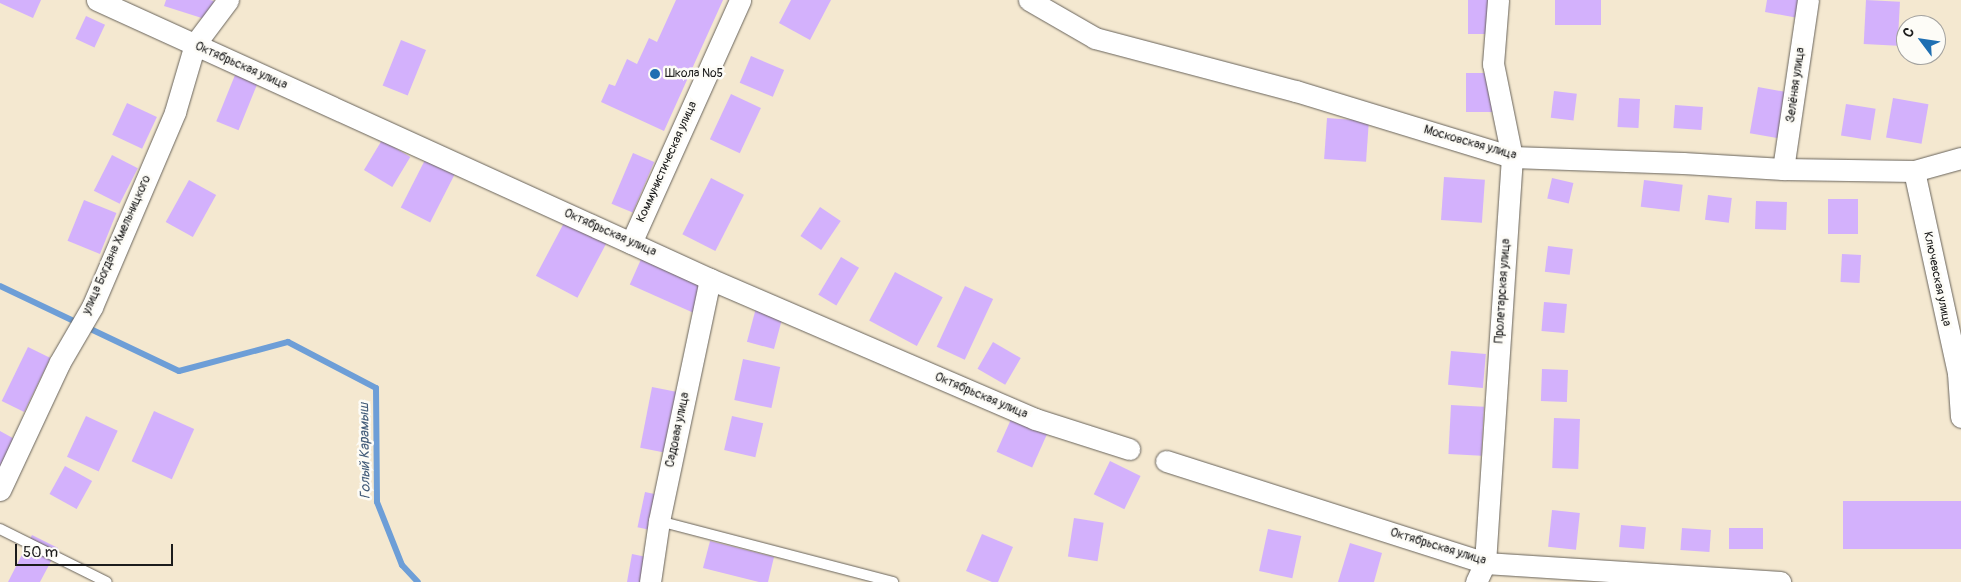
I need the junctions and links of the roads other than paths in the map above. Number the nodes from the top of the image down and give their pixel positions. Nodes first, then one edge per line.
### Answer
1 (97, 0) edge
2 (228, 0) edge
3 (740, 0) edge
4 (1029, 0) edge
5 (1498, 0) edge
6 (1808, 0) edge
7 (195, 44) junction
8 (1512, 158) junction
9 (1961, 158) edge
10 (1783, 169) junction
11 (1914, 171) junction
12 (631, 243) junction
13 (710, 279) junction
14 (1961, 417) edge
15 (1129, 449) dead end
16 (1166, 461) dead end
17 (0, 490) edge
18 (659, 521) junction
19 (0, 529) edge
20 (1485, 563) junction
21 (107, 582) edge
22 (650, 582) edge
23 (893, 582) edge
24 (1476, 582) edge
25 (1780, 582) edge

1 - 7 street, Октябрьская улица
2 - 7 street, улица Богдана Хмельницкого
3 - 12 street, Коммунистическая улица
4 - 8 street, Московская улица
5 - 8 street, Пролетарская улица
6 - 10 street, Зелёная улица
7 - 12 street, Октябрьская улица
7 - 17 street, улица Богдана Хмельницкого
8 - 10 street, Московская улица
8 - 20 street, Пролетарская улица
9 - 11 street, Московская улица
10 - 11 street, Московская улица
11 - 14 street, Ключевская улица
12 - 13 street, Октябрьская улица
13 - 15 street, Октябрьская улица
13 - 18 street, Садовая улица
16 - 20 street, Октябрьская улица
18 - 22 street, Садовая улица
18 - 23 lane
19 - 21 lane
20 - 24 street, Пролетарская улица
20 - 25 street, Октябрьская улица

